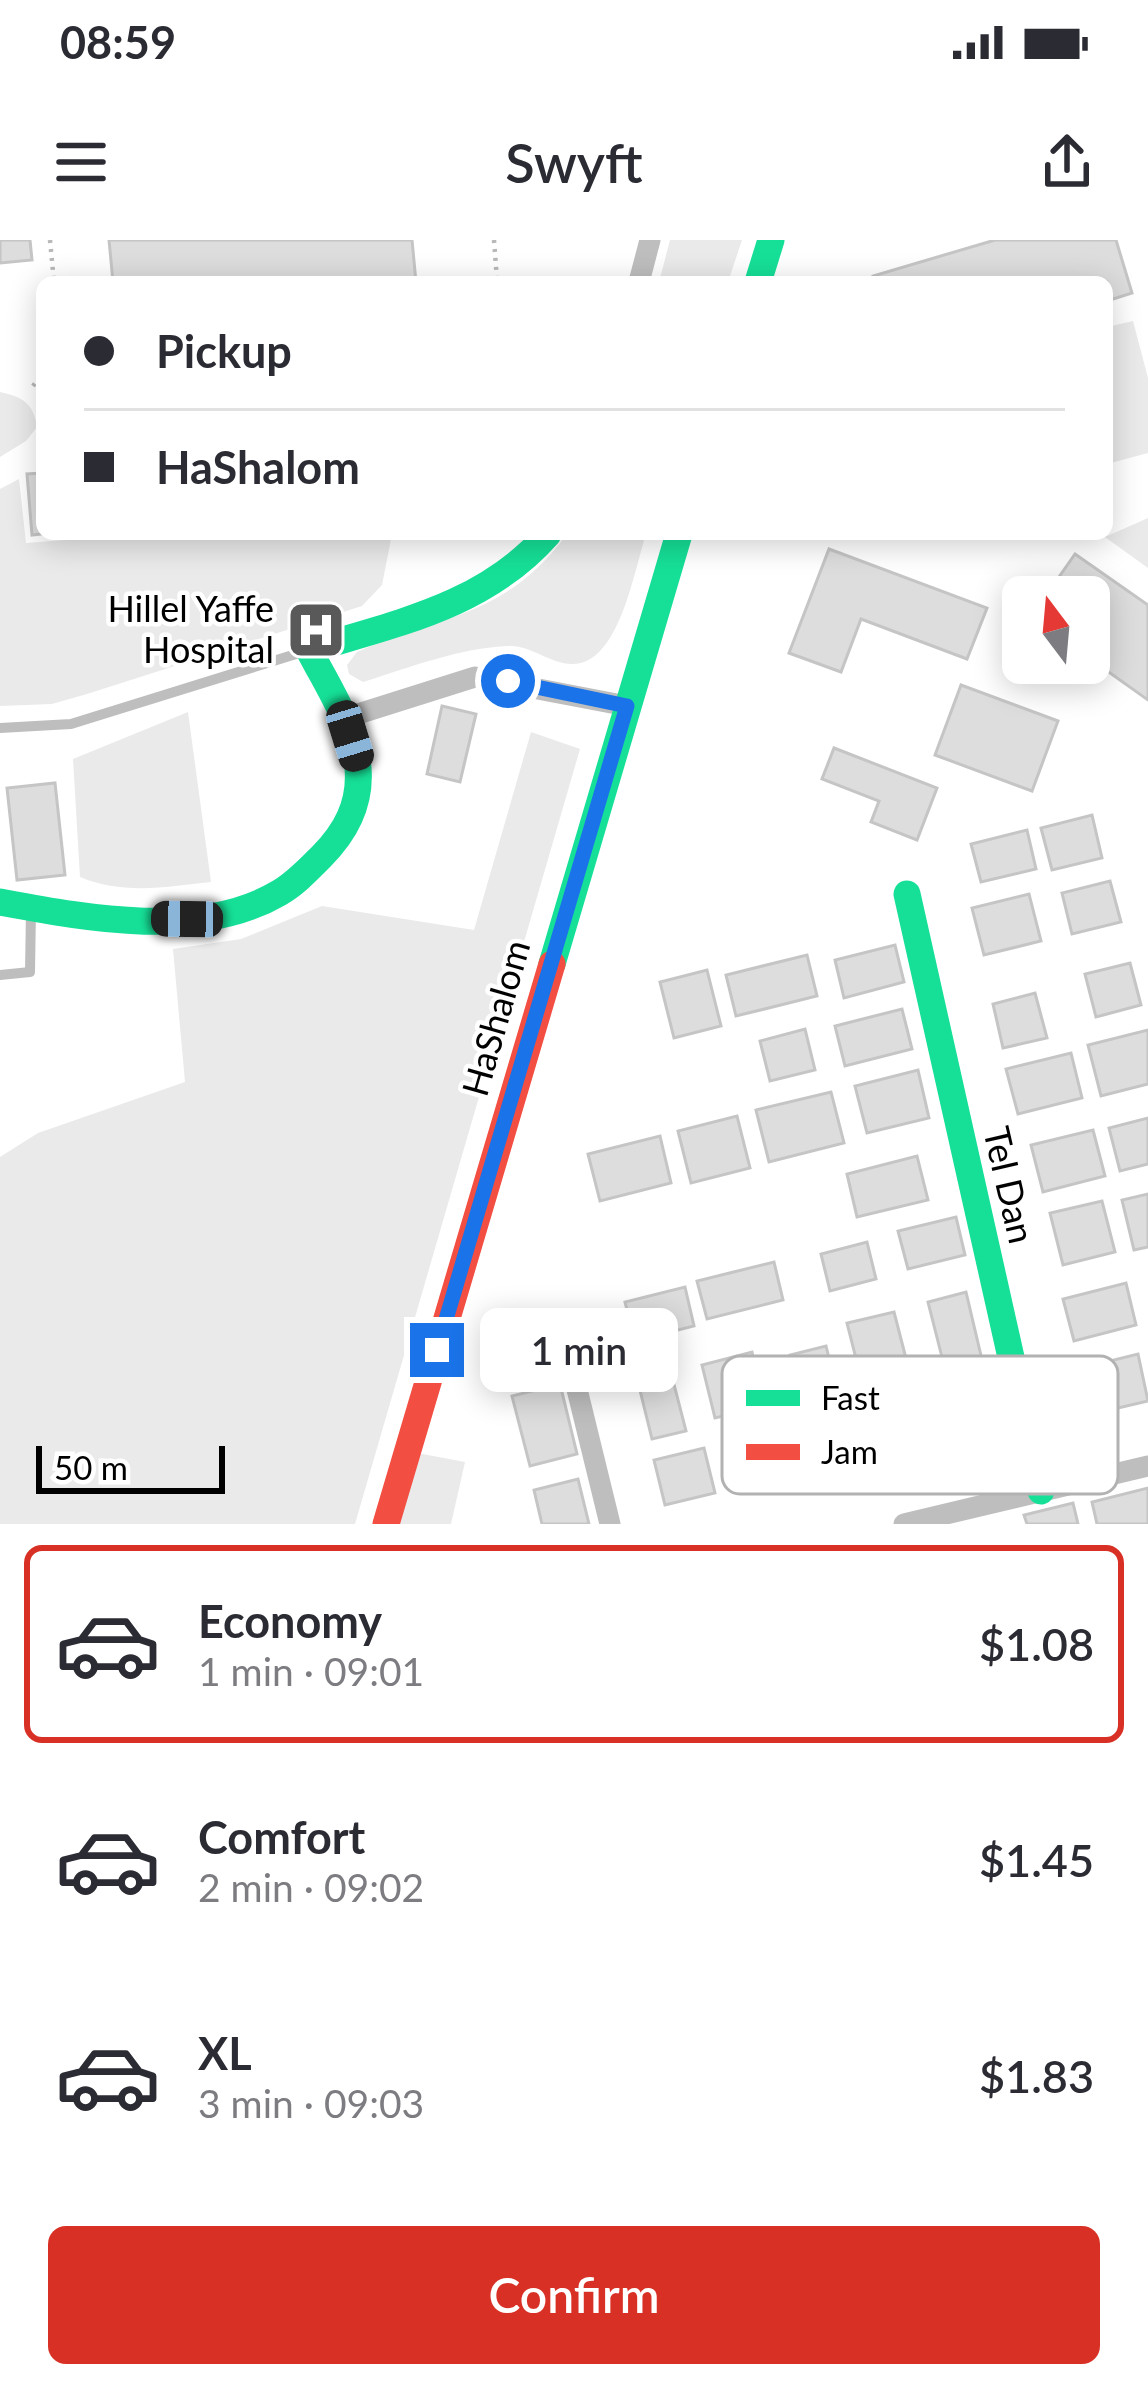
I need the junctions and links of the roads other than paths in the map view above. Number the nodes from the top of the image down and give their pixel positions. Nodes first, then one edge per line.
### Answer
1 (650, 240) edge
2 (772, 240) edge
3 (641, 276) edge
4 (760, 276) edge
5 (542, 540) edge
6 (677, 540) edge
7 (309, 650) junction
8 (627, 706) junction
9 (342, 719) junction
10 (0, 728) edge
11 (907, 894) dead end
12 (0, 902) edge
13 (31, 908) junction
14 (0, 975) edge
15 (561, 1324) dead end
16 (1011, 1356) edge
17 (1148, 1466) edge
18 (1118, 1473) edge
19 (1029, 1494) edge
20 (386, 1524) edge
21 (610, 1524) edge
22 (904, 1524) edge

1 - 3 street
2 - 4 street
5 - 7 street
6 - 8 street, HaShalom
7 - 9 street
7 - 10 lane
8 - 9 street
8 - 20 street, HaShalom
9 - 13 street
11 - 16 street, Tel Dan
12 - 13 street
13 - 14 lane
15 - 21 street
17 - 18 street
19 - 22 street

